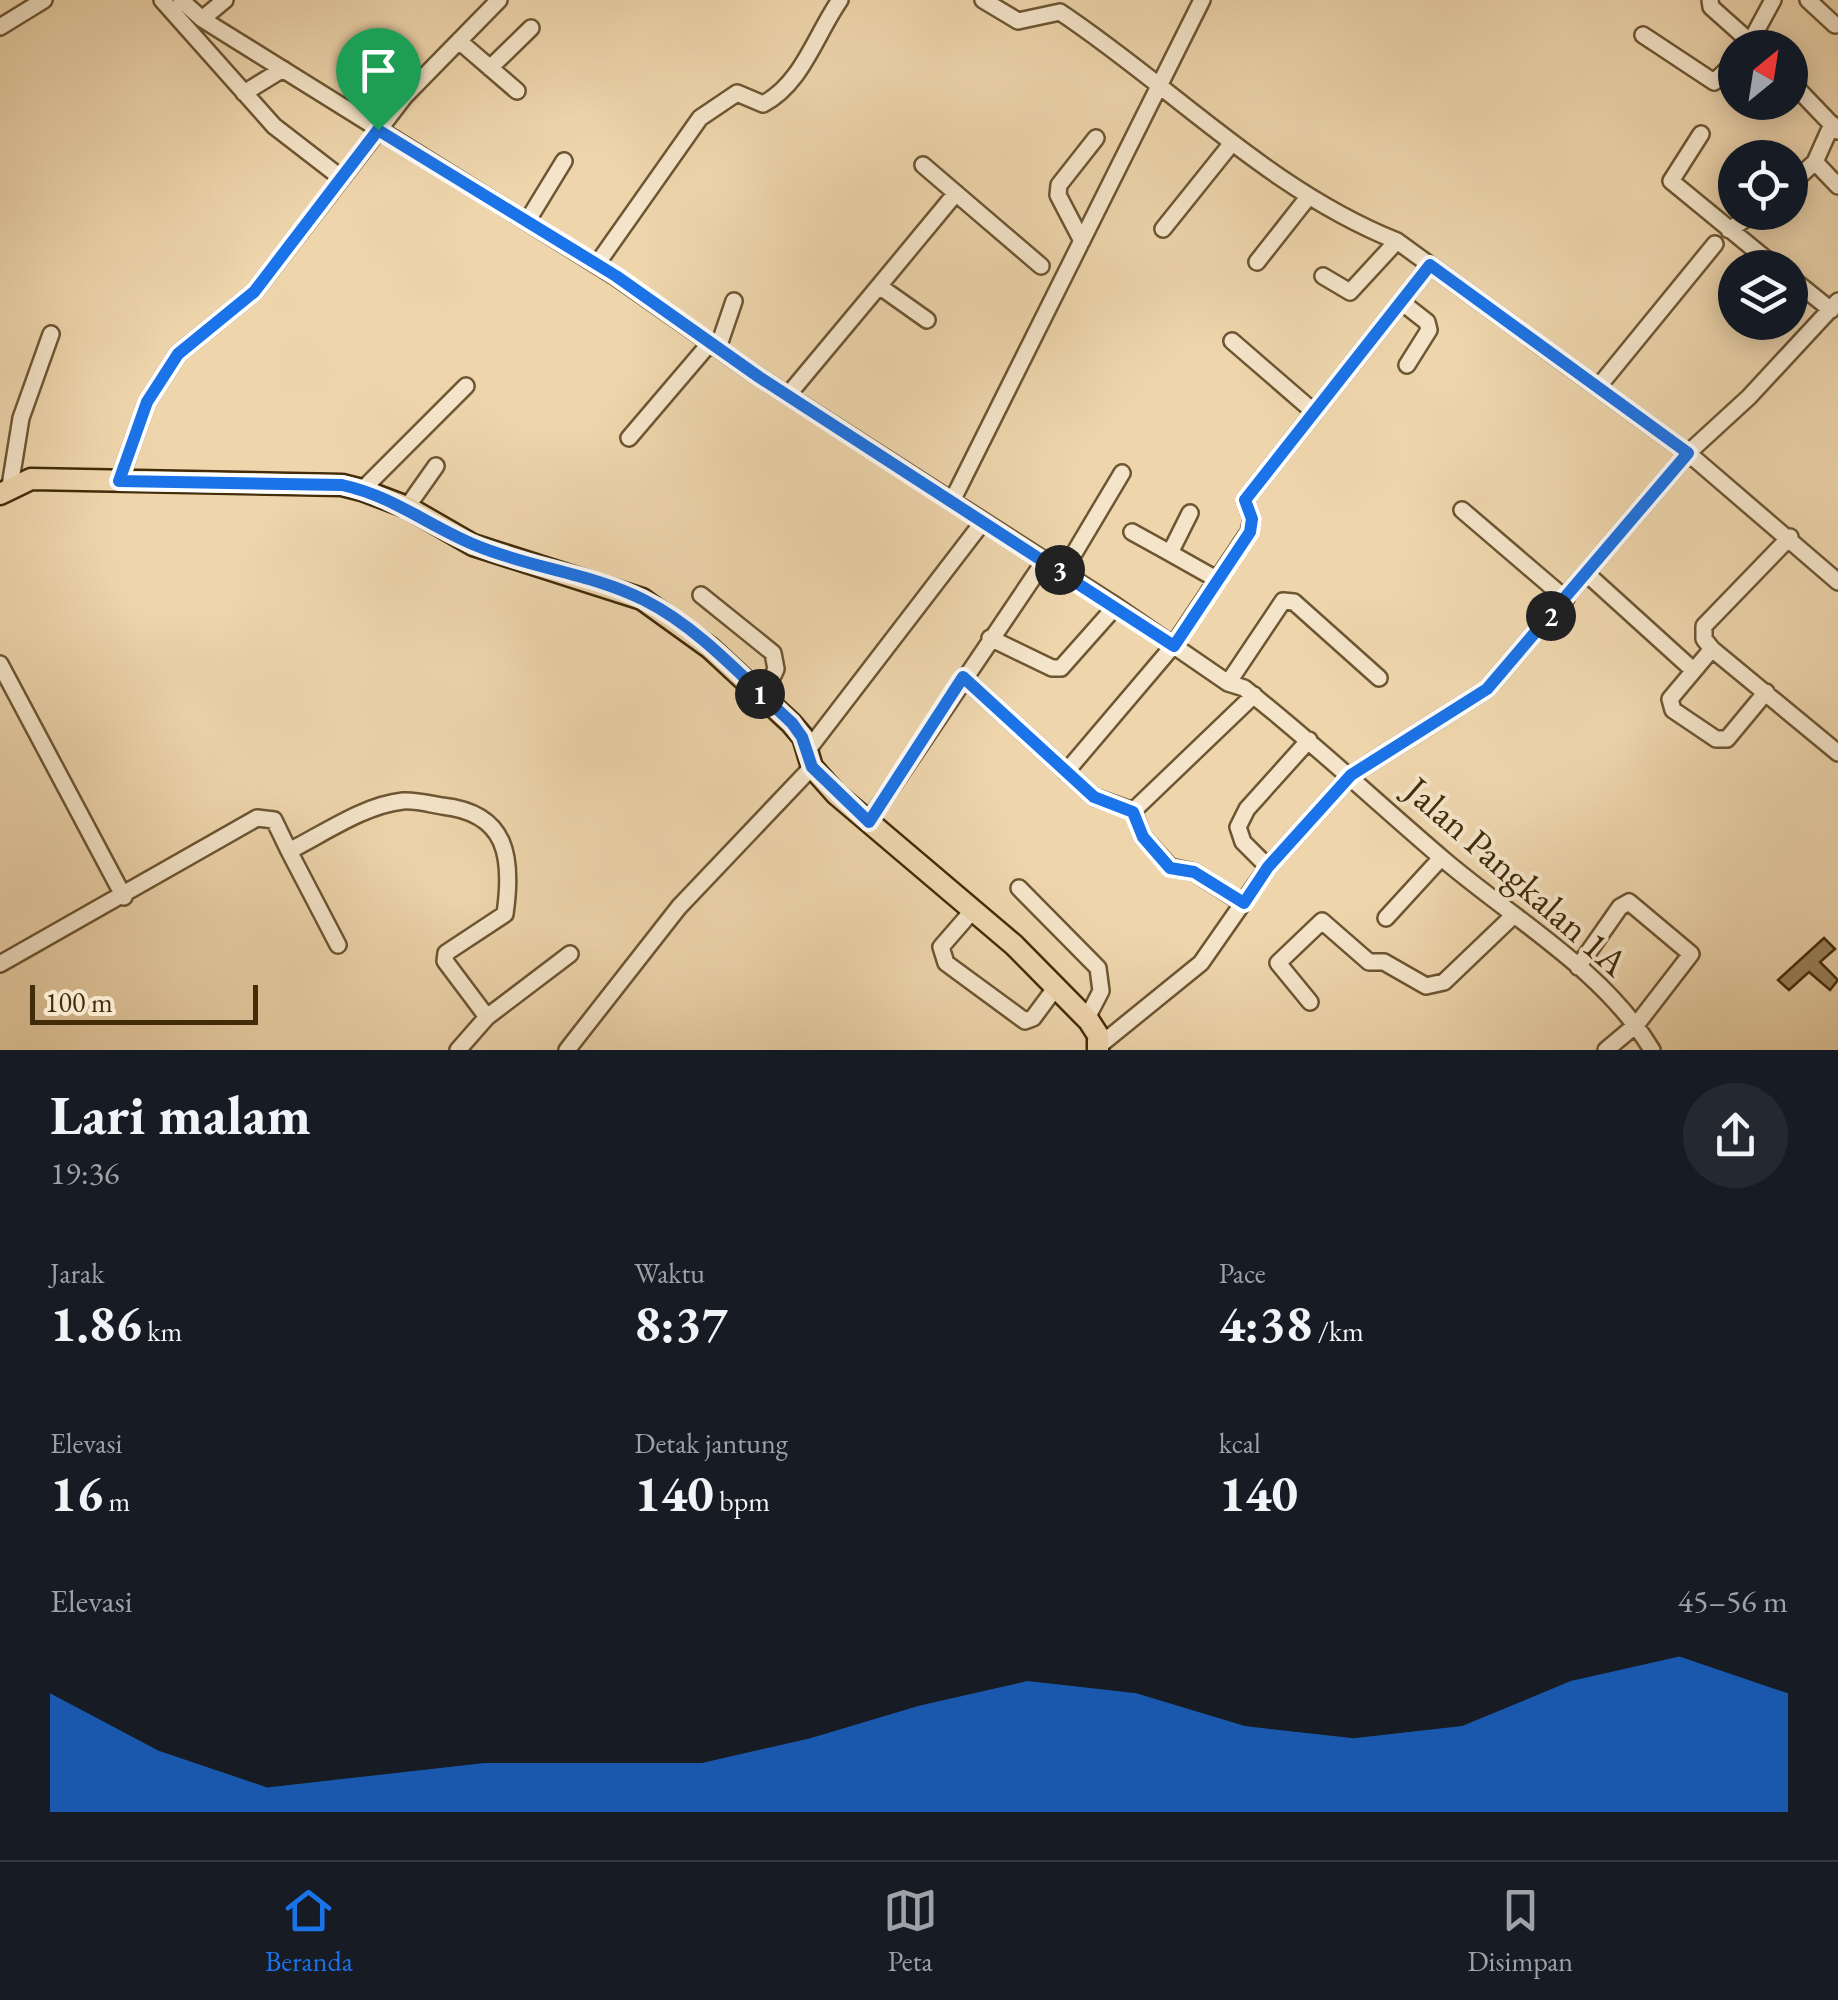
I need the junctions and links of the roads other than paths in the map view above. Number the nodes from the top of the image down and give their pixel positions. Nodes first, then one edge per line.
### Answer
1 (44, 0) edge
2 (162, 0) edge
3 (181, 0) edge
4 (225, 0) edge
5 (498, 0) edge
6 (840, 0) edge
7 (983, 0) edge
8 (1710, 0) edge
9 (1773, 0) edge
10 (1808, 0) edge
11 (1196, 2) edge
12 (202, 19) junction
13 (1836, 25) dead end
14 (0, 27) edge
15 (532, 28) dead end
16 (1735, 30) edge
17 (1759, 30) edge
18 (1642, 35) dead end
19 (459, 41) junction
20 (490, 68) junction
21 (283, 69) junction
22 (1718, 78) edge
23 (1157, 86) junction
24 (517, 91) dead end
25 (244, 93) junction
26 (1808, 99) edge
27 (1835, 127) edge
28 (378, 130) junction
29 (1701, 134) dead end
30 (1096, 138) dead end
31 (1232, 143) junction
32 (564, 161) dead end
33 (1814, 162) junction
34 (923, 164) dead end
35 (1808, 168) edge
36 (340, 177) junction
37 (1838, 186) edge
38 (956, 193) junction
39 (1309, 196) junction
40 (528, 220) junction
41 (1718, 221) edge
42 (1163, 229) dead end
43 (1729, 230) edge
44 (1397, 241) junction
45 (1082, 242) junction
46 (1715, 244) dead end
47 (1754, 250) edge
48 (1257, 262) dead end
49 (597, 264) junction
50 (1430, 265) junction
51 (1041, 266) dead end
52 (1323, 276) dead end
53 (878, 286) junction
54 (1808, 289) edge
55 (734, 301) dead end
56 (1404, 304) dead end
57 (1834, 305) edge
58 (927, 320) dead end
59 (51, 334) dead end
60 (1232, 341) dead end
61 (714, 345) junction
62 (1407, 365) dead end
63 (466, 386) dead end
64 (1599, 386) junction
65 (788, 395) junction
66 (1314, 412) junction
67 (629, 438) dead end
68 (1688, 453) junction
69 (436, 466) dead end
70 (1122, 473) dead end
71 (119, 481) junction
72 (5, 490) edge
73 (362, 490) junction
74 (952, 502) junction
75 (408, 508) junction
76 (1462, 510) dead end
77 (1190, 513) dead end
78 (982, 523) junction
79 (1132, 532) dead end
80 (1790, 537) junction
81 (1170, 553) junction
82 (1045, 560) junction
83 (1063, 572) junction
84 (1586, 573) junction
85 (1218, 580) junction
86 (1838, 582) edge
87 (701, 594) dead end
88 (1566, 598) junction
89 (1116, 606) junction
90 (990, 638) junction
91 (1174, 646) junction
92 (1712, 649) junction
93 (0, 664) edge
94 (1692, 670) junction
95 (963, 677) junction
96 (1378, 678) dead end
97 (1228, 683) junction
98 (1766, 692) junction
99 (1254, 695) junction
100 (763, 697) junction
101 (1309, 740) junction
102 (1838, 753) edge
103 (809, 759) junction
104 (1066, 772) junction
105 (1351, 775) junction
106 (1133, 812) junction
107 (869, 822) junction
108 (289, 851) junction
109 (1441, 858) junction
110 (1268, 867) junction
111 (1018, 888) dead end
112 (124, 897) junction
113 (1244, 903) junction
114 (974, 909) junction
115 (1513, 916) junction
116 (1386, 918) dead end
117 (338, 945) dead end
118 (570, 954) dead end
119 (0, 964) edge
120 (1578, 966) junction
121 (1056, 987) junction
122 (1310, 1002) dead end
123 (487, 1017) junction
124 (1087, 1018) junction
125 (1637, 1024) junction
126 (1099, 1048) edge
127 (458, 1050) edge
128 (567, 1050) edge
129 (1606, 1050) edge
130 (1652, 1050) edge

1 - 14 street
2 - 25 street
3 - 12 street, Jalan Pangkalan 1A
4 - 12 street
5 - 19 street
6 - 49 street
7 - 23 street
8 - 16 street
9 - 17 street
10 - 13 street
11 - 23 street
12 - 21 street, Jalan Pangkalan 1A
15 - 20 street
18 - 22 street
19 - 20 street
19 - 28 street
20 - 24 street
21 - 25 street
21 - 28 street, Jalan Pangkalan 1A
23 - 31 street
23 - 45 street
25 - 36 street
26 - 27 street
27 - 33 street
28 - 36 street
28 - 40 street, Jalan Pangkalan 1A
29 - 41 street
30 - 45 street
31 - 39 street
31 - 42 street
32 - 40 street
33 - 35 street
33 - 37 street
34 - 38 street
36 - 71 street
38 - 51 street
38 - 53 street
39 - 44 street
39 - 48 street
40 - 49 street, Jalan Pangkalan 1A
43 - 47 street
44 - 50 street
44 - 52 street
45 - 74 street
46 - 64 street
49 - 61 street, Jalan Pangkalan 1A
50 - 64 street
50 - 66 street
53 - 58 street
53 - 65 street
54 - 57 street
55 - 61 street
56 - 62 street
57 - 68 street
59 - 72 street
60 - 66 street
61 - 65 street, Jalan Pangkalan 1A
61 - 67 street
63 - 73 street
64 - 68 street
65 - 74 street, Jalan Pangkalan 1A
66 - 85 street
68 - 80 street
68 - 84 street
69 - 75 street
70 - 83 street
71 - 72 main road
71 - 73 main road
73 - 75 main road
74 - 78 street, Jalan Pangkalan 1A
75 - 100 main road
76 - 88 street
77 - 81 street
78 - 82 street, Jalan Pangkalan 1A
78 - 103 street
79 - 81 street
80 - 86 street
80 - 92 street
81 - 85 street
82 - 83 street, Jalan Pangkalan 1A
82 - 90 street
83 - 89 street, Jalan Pangkalan 1A
84 - 88 street
84 - 94 street
85 - 91 street
87 - 100 street
88 - 105 street
89 - 90 street
89 - 91 street, Jalan Pangkalan 1A
90 - 95 street
91 - 97 street, Jalan Pangkalan 1A
91 - 104 street
92 - 94 street
92 - 98 street
93 - 112 street
94 - 98 street
95 - 104 street
95 - 107 street
96 - 97 street
97 - 99 street, Jalan Pangkalan 1A
98 - 102 street
99 - 101 street, Jalan Pangkalan 1A
99 - 106 street
100 - 103 main road
101 - 105 street, Jalan Pangkalan 1A
101 - 110 street
103 - 107 main road
103 - 128 street
104 - 106 street
105 - 109 street, Jalan Pangkalan 1A
105 - 110 street
106 - 113 street
107 - 114 main road
108 - 112 street
108 - 117 street
108 - 123 street
109 - 115 street, Jalan Pangkalan 1A
109 - 116 street
110 - 113 street
111 - 124 street
112 - 119 street
113 - 126 street
114 - 121 main road
114 - 121 street
115 - 120 street, Jalan Pangkalan 1A
115 - 122 street
118 - 123 street
120 - 125 street, Jalan Pangkalan 1A
120 - 125 street
121 - 124 main road
123 - 127 street
124 - 126 main road
125 - 129 street
125 - 130 street, Jalan Pangkalan 1A

